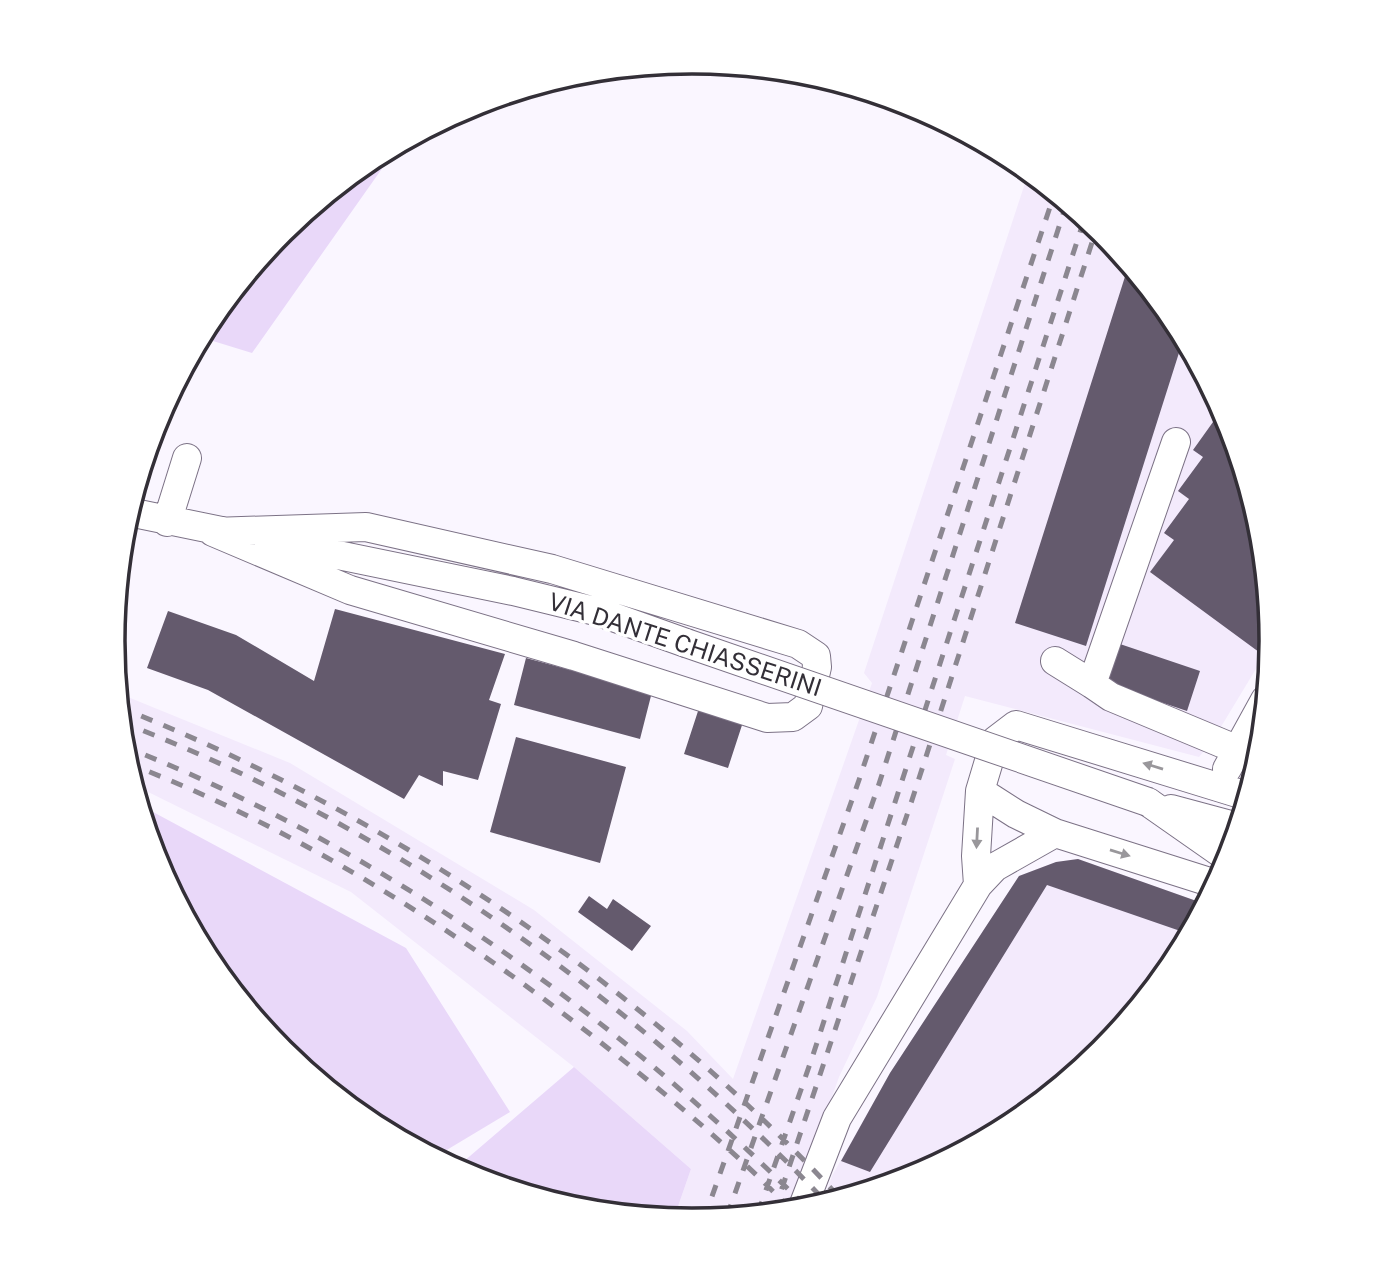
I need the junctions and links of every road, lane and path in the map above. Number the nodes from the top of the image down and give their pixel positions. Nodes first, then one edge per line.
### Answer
1 (1176, 442) dead end
2 (187, 458) dead end
3 (139, 515) edge
4 (167, 522) junction
5 (213, 532) junction
6 (1055, 661) dead end
7 (1092, 684) junction
8 (1253, 723) edge
9 (980, 791) junction
10 (1238, 793) edge
11 (1148, 802) junction
12 (1228, 824) edge
13 (1055, 833) junction
14 (1218, 851) edge
15 (1206, 881) edge
16 (978, 885) junction
17 (807, 1196) edge

1 - 7 street
2 - 4 street
3 - 4 street, VIA DANTE CHIASSERINI
4 - 5 street, VIA DANTE CHIASSERINI
5 - 5 street
5 - 11 street, VIA DANTE CHIASSERINI, bridge
6 - 7 street
7 - 8 street
10 -> 9 street
9 - 13 street
9 -> 16 street
11 - 12 street, VIA DANTE CHIASSERINI
11 - 14 street, VIA DANTE CHIASSERINI
13 -> 15 street
13 - 16 street
16 - 17 street

